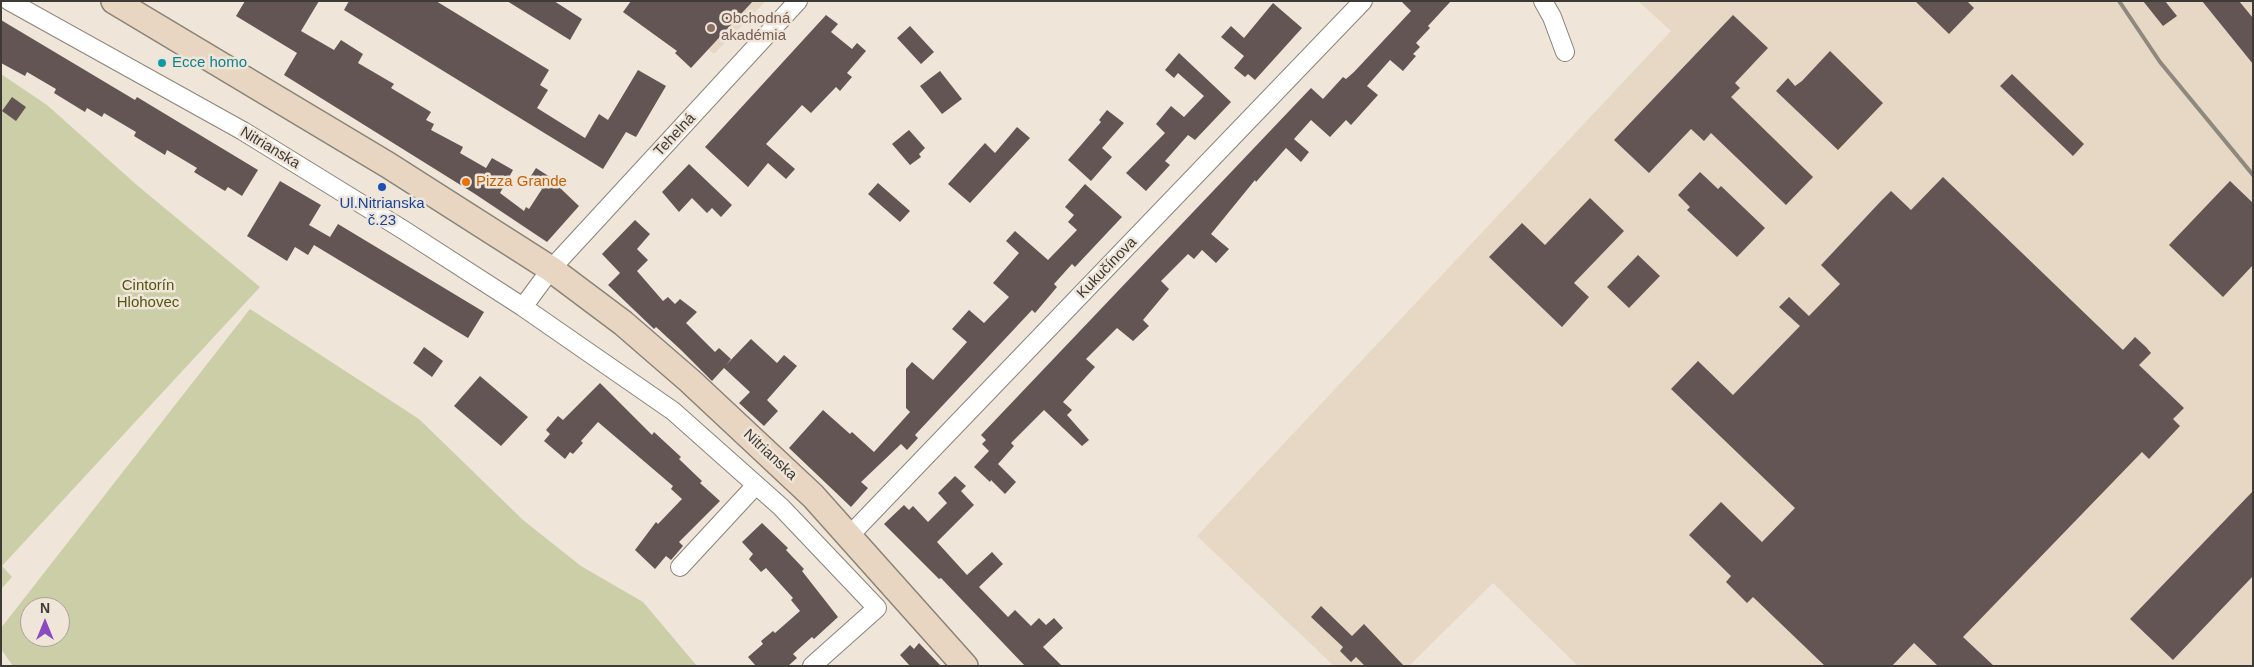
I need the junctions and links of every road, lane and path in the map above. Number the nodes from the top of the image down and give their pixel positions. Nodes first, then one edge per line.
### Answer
1 (9, 1) edge
2 (114, 1) edge
3 (798, 1) edge
4 (1363, 1) edge
5 (1543, 1) edge
6 (1565, 52) dead end
7 (551, 270) junction
8 (523, 307) junction
9 (756, 484) junction
10 (850, 535) junction
11 (680, 567) dead end
12 (812, 666) edge
13 (965, 666) edge

1 - 8 street, Nitrianska
2 - 7 main road, Nitrianska
3 - 7 street, Tehelná
4 - 10 street, Kukučínova
5 - 6 street
7 - 8 street
7 - 10 main road, Nitrianska
8 - 9 street, Nitrianska
9 - 11 street, Nitrianska
9 - 12 street, Nitrianska
10 - 13 main road, Nitrianska

